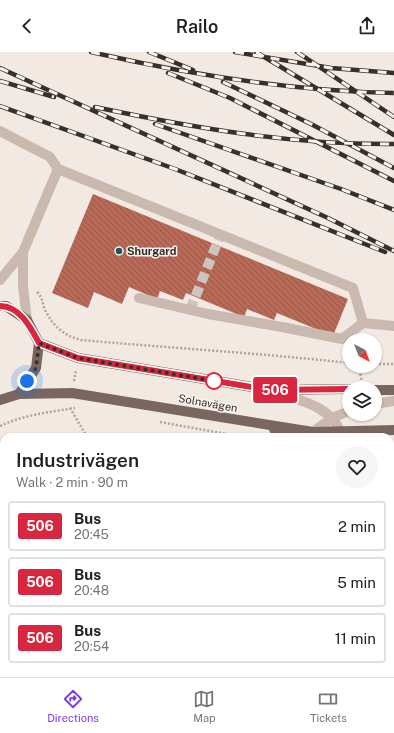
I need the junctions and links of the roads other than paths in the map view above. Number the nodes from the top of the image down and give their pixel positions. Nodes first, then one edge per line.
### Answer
1 (0, 131) edge
2 (58, 169) junction
3 (23, 252) junction
4 (0, 280) edge
5 (140, 298) dead end
6 (0, 306) edge
7 (27, 320) junction
8 (363, 323) junction
9 (394, 326) edge
10 (39, 343) junction
11 (342, 389) edge
12 (270, 390) junction
13 (382, 390) edge
14 (394, 390) edge
15 (19, 394) junction
16 (0, 400) edge
17 (394, 400) edge
18 (382, 403) edge
19 (342, 414) edge
20 (332, 418) junction
21 (255, 424) junction
22 (394, 430) edge
23 (282, 433) edge
24 (302, 433) edge
25 (314, 433) edge
26 (340, 433) edge
27 (354, 433) edge

1 - 2 street
2 - 3 street
2 - 8 street
3 - 4 street
3 - 7 street
5 - 8 street
6 - 7 main road
7 - 10 main road
8 - 9 street
10 - 12 main road, Solnavägen
10 - 15 main road
11 - 12 main road, Solnavägen
12 - 20 street
13 - 14 main road
15 - 16 main road, Solnavägen
15 - 21 main road, Solnavägen
17 - 18 street
19 - 20 street
20 - 25 street
20 - 26 street
21 - 23 main road
21 - 24 main road, Solnavägen
22 - 27 main road, Solnavägen

